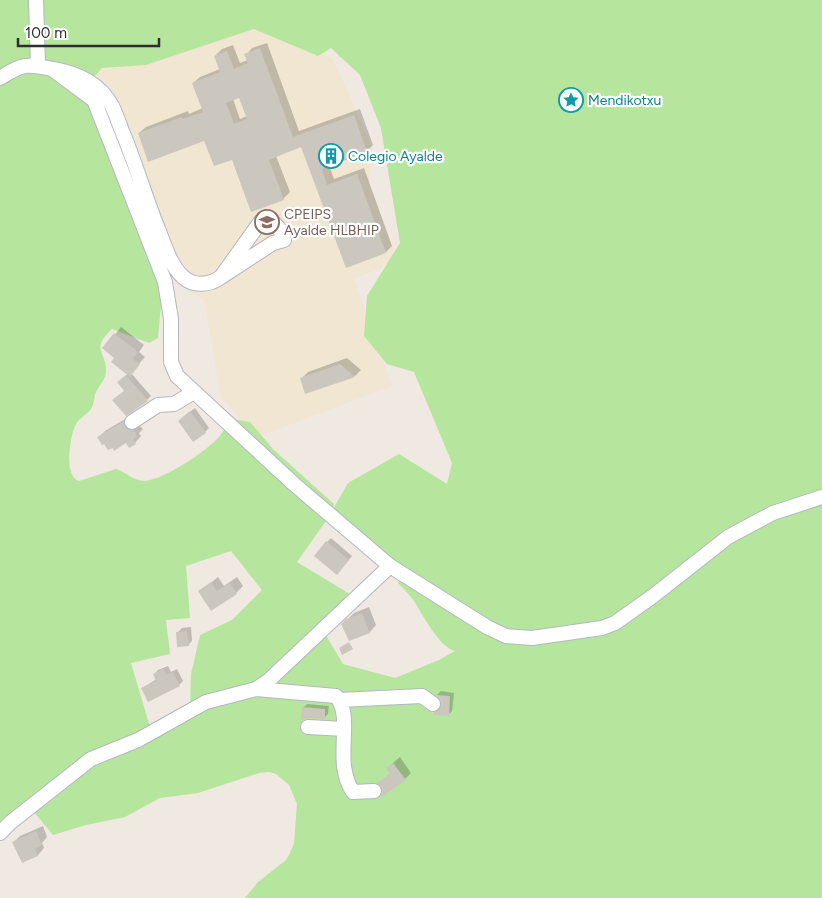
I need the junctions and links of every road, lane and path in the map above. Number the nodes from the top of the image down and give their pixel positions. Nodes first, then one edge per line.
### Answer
1 (36, 0) edge
2 (38, 66) junction
3 (52, 69) junction
4 (0, 78) edge
5 (222, 277) junction
6 (194, 392) junction
7 (132, 422) dead end
8 (822, 497) edge
9 (390, 566) junction
10 (256, 689) junction
11 (339, 700) junction
12 (433, 704) dead end
13 (308, 727) dead end
14 (344, 729) junction
15 (374, 792) dead end
16 (0, 833) edge

1 - 2 street
2 - 3 street
2 - 4 street
3 - 5 street
3 - 6 street
5 - 5 street
6 - 7 street
6 - 9 street
8 - 9 street
9 - 10 street
10 - 11 street
10 - 16 street
11 - 12 street
11 - 14 street
13 - 14 street
14 - 15 street

